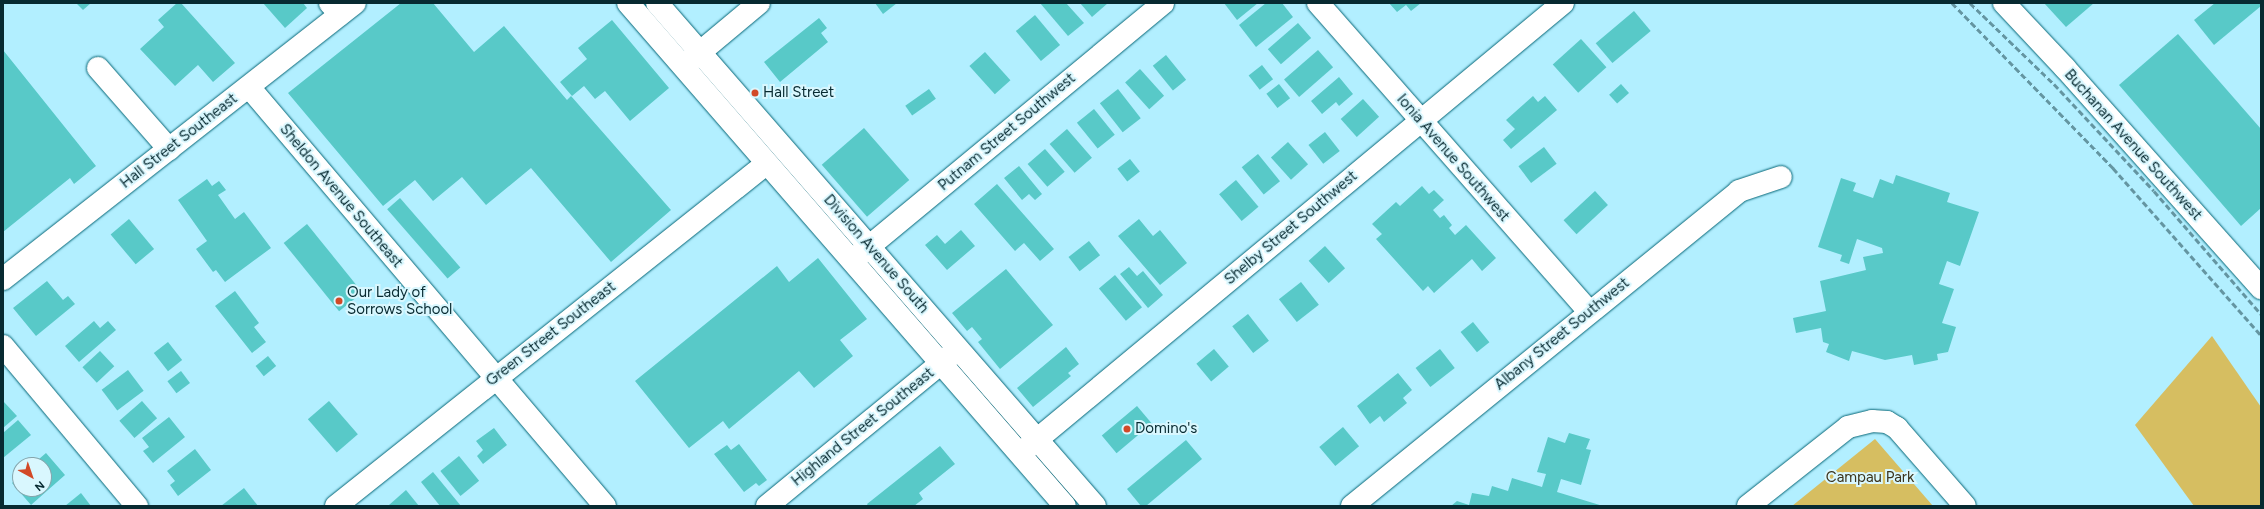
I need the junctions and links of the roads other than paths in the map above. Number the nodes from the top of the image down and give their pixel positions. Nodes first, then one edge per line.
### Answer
1 (628, 3) edge
2 (657, 3) edge
3 (759, 3) edge
4 (1163, 3) edge
5 (1318, 3) edge
6 (1563, 3) edge
7 (2004, 3) edge
8 (342, 7) edge
9 (699, 52) junction
10 (683, 67) junction
11 (98, 68) dead end
12 (249, 87) junction
13 (1420, 122) junction
14 (169, 149) junction
15 (766, 164) junction
16 (1781, 177) dead end
17 (868, 247) junction
18 (852, 261) junction
19 (3, 279) edge
20 (2261, 288) edge
21 (1588, 311) junction
22 (3, 346) edge
23 (958, 349) junction
24 (940, 364) junction
25 (495, 379) junction
26 (1036, 439) junction
27 (1020, 454) junction
28 (137, 506) edge
29 (336, 506) edge
30 (605, 506) edge
31 (767, 506) edge
32 (1065, 506) edge
33 (1095, 506) edge
34 (1352, 506) edge
35 (1748, 506) edge
36 (1965, 506) edge

1 - 10 street, Division Avenue South
2 - 9 street, Division Avenue South
3 - 9 street
4 - 17 street, Putnam Street Southwest
5 - 13 street, Ionia Avenue Southwest
6 - 13 street, Shelby Street Southwest
7 - 20 street, Buchanan Avenue Southwest
8 - 12 street, Hall Street Southeast
9 - 10 street
9 - 17 street, Division Avenue South
10 - 15 street, Division Avenue South
11 - 14 street
12 - 14 street, Hall Street Southeast
12 - 25 street, Sheldon Avenue Southeast
13 - 21 street, Ionia Avenue Southwest
13 - 26 street, Shelby Street Southwest
14 - 19 street, Hall Street Southeast
15 - 18 street, Division Avenue South
15 - 25 street, Green Street Southeast
16 - 21 street, Albany Street Southwest
17 - 18 street, Putnam Street Southwest
17 - 23 street, Division Avenue South
18 - 24 street, Division Avenue South
21 - 34 street, Albany Street Southwest
22 - 28 street
23 - 24 street, Highland Street Southeast
23 - 26 street, Division Avenue South
24 - 27 street, Division Avenue South
24 - 31 street, Highland Street Southeast
25 - 29 street, Green Street Southeast
25 - 30 street, Sheldon Avenue Southeast
26 - 27 street, Shelby Street Southwest
26 - 33 street, Division Avenue South
27 - 32 street, Division Avenue South
35 - 36 street

